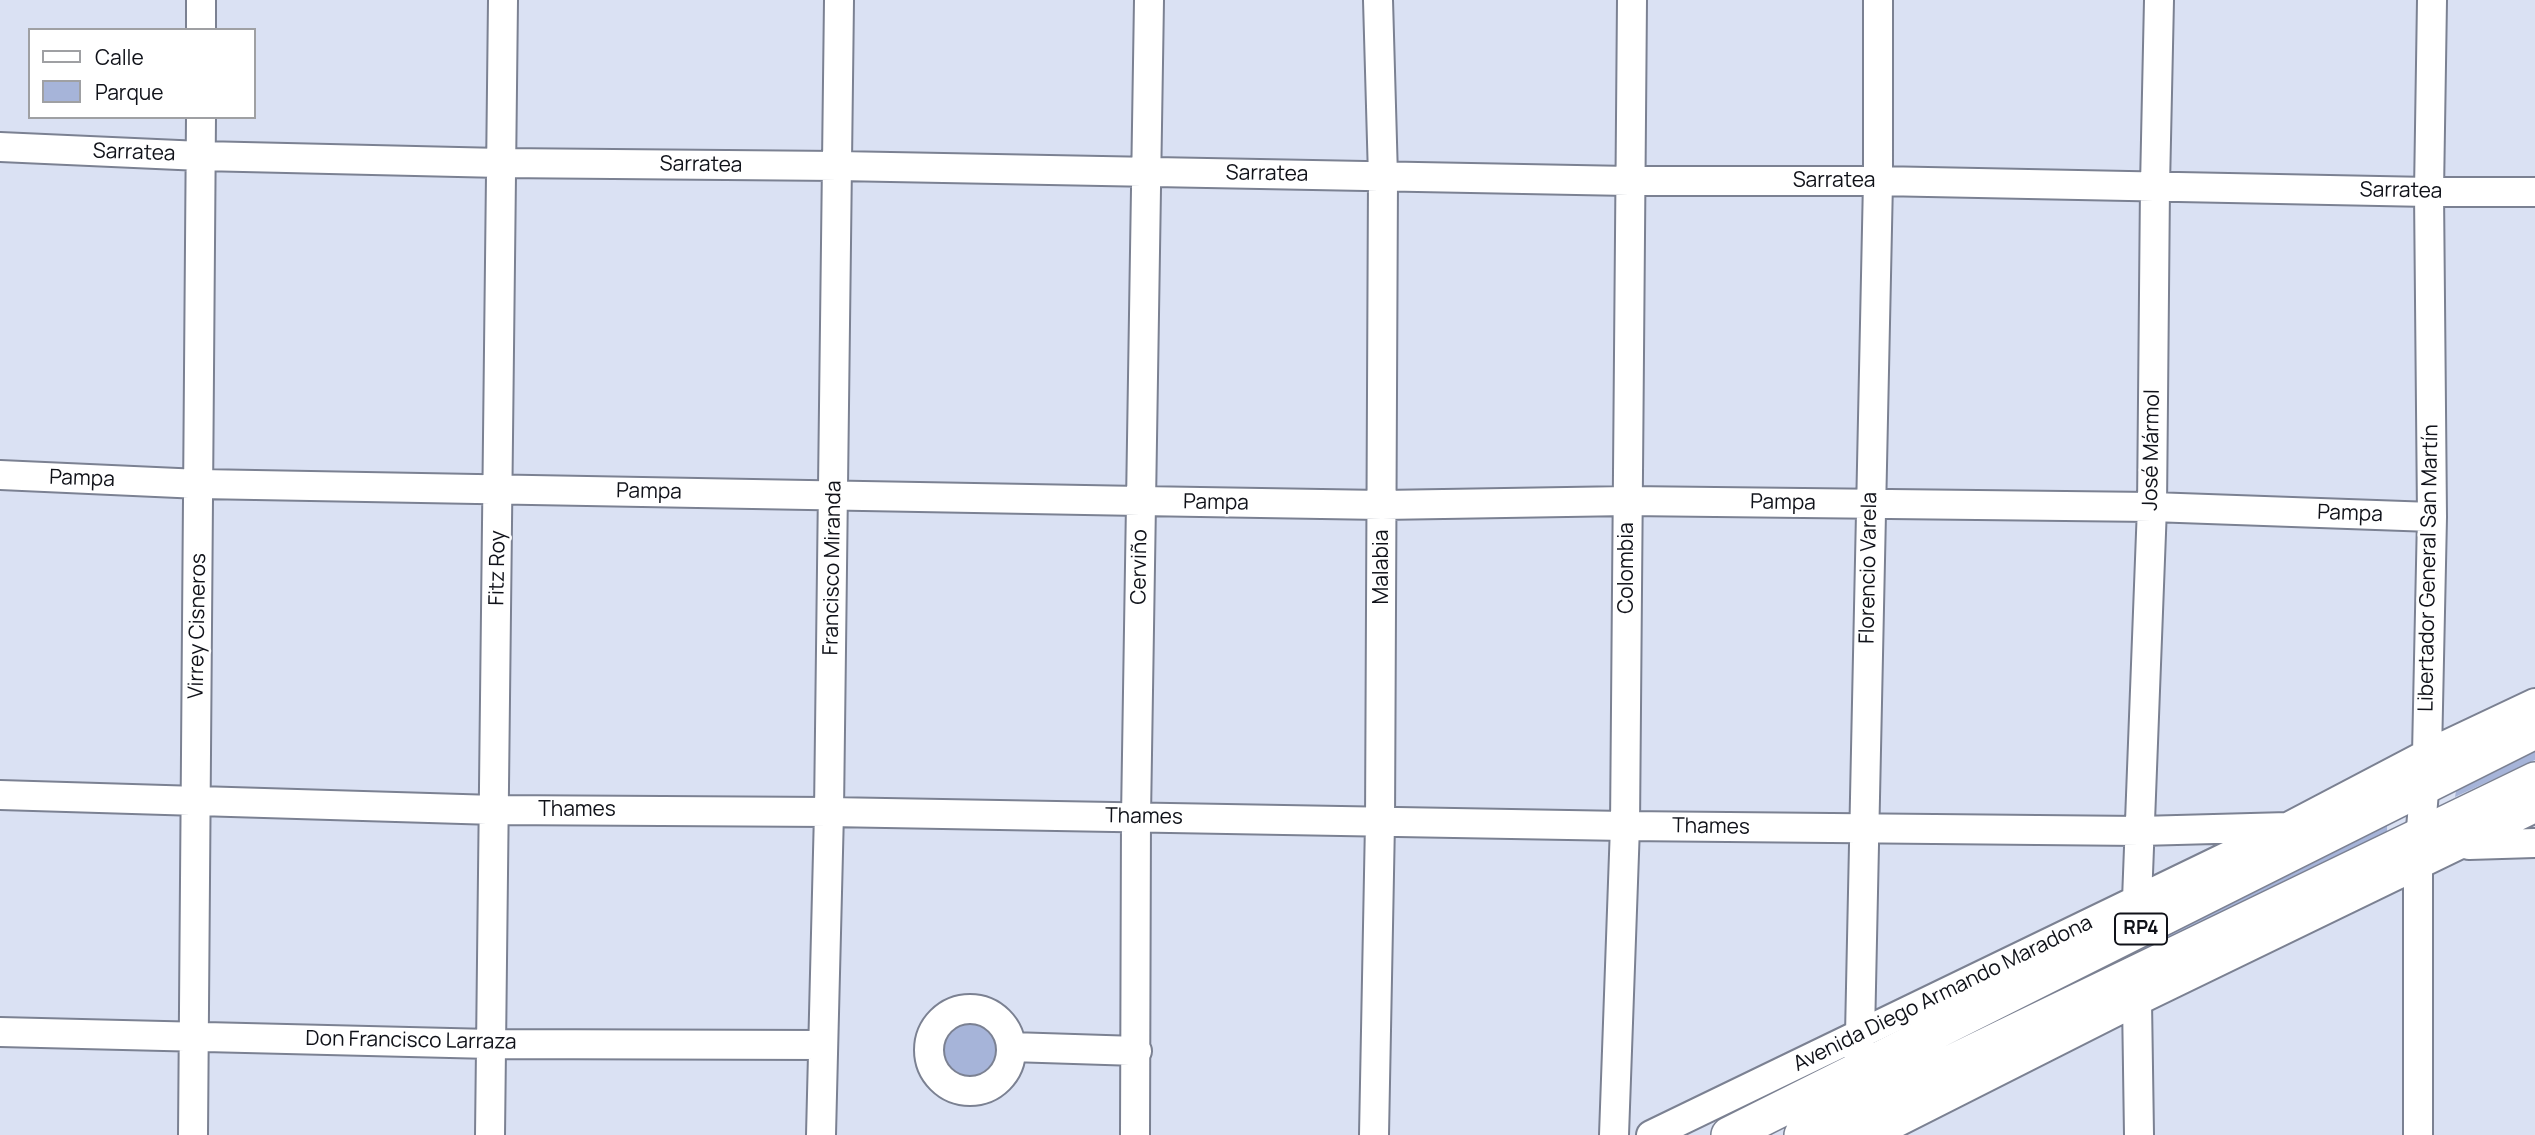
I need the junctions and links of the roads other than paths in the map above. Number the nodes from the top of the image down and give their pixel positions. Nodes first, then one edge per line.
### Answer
1 (201, 0) edge
2 (503, 0) edge
3 (839, 0) edge
4 (1149, 0) edge
5 (1378, 0) edge
6 (1632, 0) edge
7 (1878, 0) edge
8 (2159, 0) edge
9 (2432, 0) edge
10 (201, 28) edge
11 (201, 119) edge
12 (0, 147) edge
13 (201, 156) junction
14 (501, 163) junction
15 (838, 166) junction
16 (1146, 171) junction
17 (1383, 177) junction
18 (1629, 181) junction
19 (1878, 181) junction
20 (2155, 186) junction
21 (2429, 192) junction
22 (2535, 192) edge
23 (0, 475) edge
24 (200, 484) junction
25 (499, 489) junction
26 (834, 495) junction
27 (1628, 501) junction
28 (1140, 502) junction
29 (1870, 504) junction
30 (1382, 505) junction
31 (2152, 507) junction
32 (2432, 517) junction
33 (2535, 703) edge
34 (2535, 731) edge
35 (2426, 770) junction
36 (2535, 780) edge
37 (0, 795) edge
38 (197, 799) junction
39 (2535, 808) edge
40 (495, 810) junction
41 (830, 812) junction
42 (1136, 817) junction
43 (1380, 822) junction
44 (1625, 826) junction
45 (2288, 827) junction
46 (1863, 828) junction
47 (2140, 831) junction
48 (2535, 844) edge
49 (2459, 845) junction
50 (2419, 851) junction
51 (2137, 900) junction
52 (2224, 932) junction
53 (2137, 1001) junction
54 (0, 1032) edge
55 (1860, 1034) junction
56 (2005, 1036) junction
57 (195, 1037) junction
58 (491, 1044) junction
59 (823, 1045) junction
60 (1011, 1046) dead end
61 (1137, 1051) junction
62 (1858, 1072) junction
63 (1861, 1126) edge
64 (192, 1135) edge
65 (489, 1135) edge
66 (821, 1135) edge
67 (1135, 1135) edge
68 (1374, 1135) edge
69 (1614, 1135) edge
70 (1651, 1135) edge
71 (1729, 1135) edge
72 (1802, 1135) edge
73 (2139, 1135) edge
74 (2418, 1135) edge

1 - 10 street
2 - 14 street, Fitz Roy
3 - 15 street, Francisco Miranda
4 - 16 street, Cerviño
5 - 17 street, Malabia
6 - 18 street, Colombia
7 - 19 street, Florencio Varela
8 - 20 street, José Mármol
9 - 21 street, Libertador General San Martín
11 - 13 street, Virrey Cisneros
12 - 13 street, Sarratea
13 - 14 street, Sarratea
13 - 24 street, Virrey Cisneros
14 - 15 street, Sarratea
14 - 25 street, Fitz Roy
15 - 16 street, Sarratea
15 - 26 street, Francisco Miranda
16 - 17 street, Sarratea
16 - 28 street, Cerviño
17 - 18 street, Sarratea
17 - 30 street, Malabia
18 - 19 street, Sarratea
18 - 27 street, Colombia
19 - 20 street, Sarratea
19 - 29 street, Florencio Varela
20 - 21 street, Sarratea
20 - 31 street, José Mármol
21 - 22 street, Sarratea
21 - 32 street, Libertador General San Martín
23 - 24 street, Pampa
24 - 25 street, Pampa
24 - 38 street, Virrey Cisneros
25 - 26 street, Pampa
25 - 40 street, Fitz Roy
26 - 28 street, Pampa
26 - 41 street, Francisco Miranda
27 - 29 street, Pampa
27 - 30 street, Pampa
27 - 44 street, Colombia
28 - 30 street, Pampa
28 - 42 street, Cerviño
29 - 31 street, Pampa
29 - 46 street, Florencio Varela
30 - 43 street, Malabia
31 - 32 street, Pampa
31 - 47 street, José Mármol
32 - 35 street, Libertador General San Martín
33 - 35 street, Avenida Diego Armando Maradona
34 - 35 main road, Avenida Diego Armando Maradona / RP4
35 - 45 street, Avenida Diego Armando Maradona
35 - 50 street, Libertador General San Martín
35 - 62 main road, Avenida Diego Armando Maradona / RP4
36 - 50 main road, RP4
37 - 38 street, Thames
38 - 40 street, Thames
38 - 57 street, Virrey Cisneros
39 - 49 street
40 - 41 street, Thames
40 - 58 street, Fitz Roy
41 - 42 street, Thames
41 - 59 street, Francisco Miranda
42 - 43 street, Thames
42 - 61 street, Cerviño
43 - 44 street, Thames
43 - 68 street, Malabia
44 - 46 street, Thames
44 - 69 street, Colombia
45 - 47 street, Thames
45 - 51 street, Avenida Diego Armando Maradona
46 - 47 street, Thames
46 - 55 street, Florencio Varela
47 - 51 street, José Mármol
48 - 49 street
49 - 50 street
50 - 52 main road, RP4
50 - 53 street
50 - 74 street, Libertador General San Martín
51 - 55 street, Avenida Diego Armando Maradona
52 - 53 main road
52 - 56 main road, RP4
53 - 56 main road
53 - 63 street
53 - 73 street
54 - 57 street, Don Francisco Larraza
55 - 62 street, Florencio Varela
55 - 70 street, Avenida Diego Armando Maradona
56 - 63 main road, RP4
57 - 58 street, Don Francisco Larraza
57 - 64 street, Virrey Cisneros
58 - 59 street, Don Francisco Larraza
58 - 65 street, Fitz Roy
59 - 66 street, Francisco Miranda
60 - 61 street
61 - 67 street, Cerviño
62 - 63 street, Florencio Varela
62 - 71 main road, Avenida Diego Armando Maradona / RP4
63 - 72 main road, RP4

